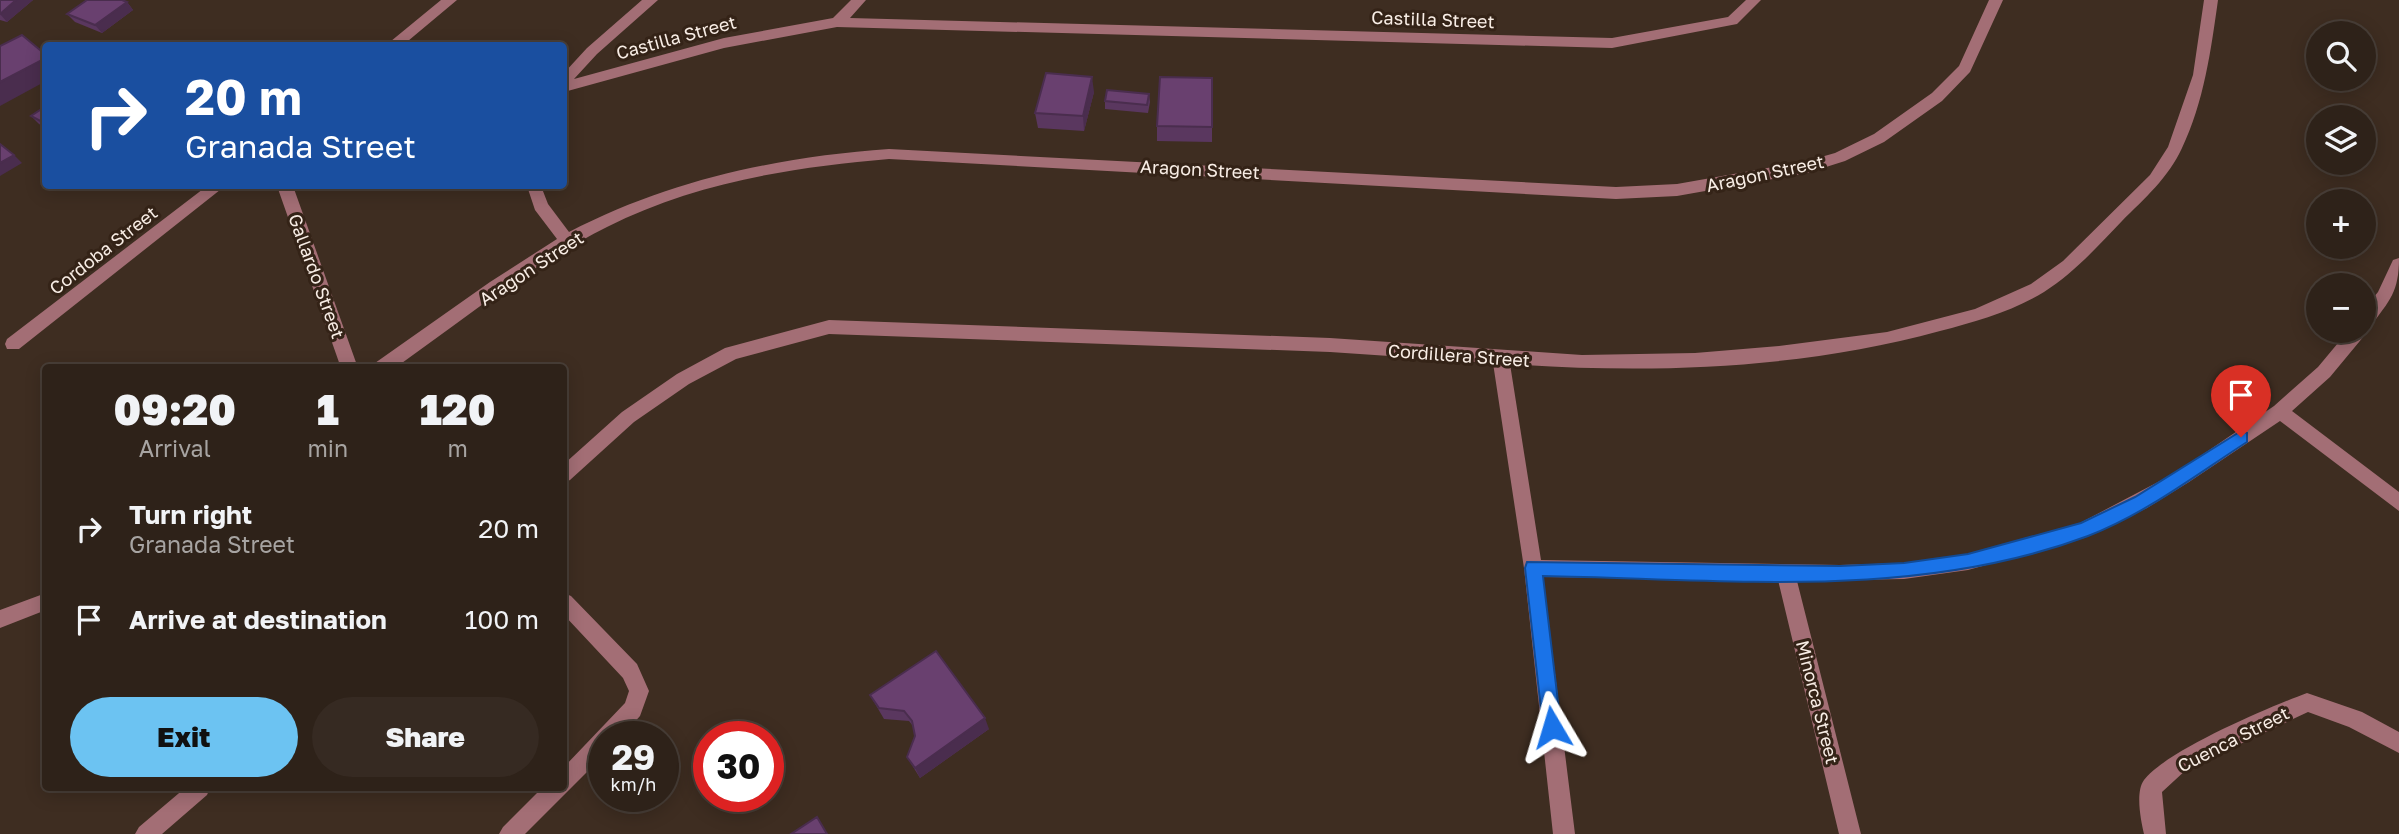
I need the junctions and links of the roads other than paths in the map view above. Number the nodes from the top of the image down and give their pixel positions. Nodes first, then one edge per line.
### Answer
1 (450, 0) edge
2 (651, 0) edge
3 (859, 0) edge
4 (1754, 0) edge
5 (1996, 0) edge
6 (2211, 0) edge
7 (837, 22) junction
8 (397, 42) edge
9 (567, 78) edge
10 (567, 86) edge
11 (213, 189) edge
12 (286, 189) edge
13 (535, 189) edge
14 (567, 241) junction
15 (2399, 264) edge
16 (2376, 306) edge
17 (2348, 343) edge
18 (13, 344) dead end
19 (1501, 359) junction
20 (349, 364) edge
21 (387, 364) edge
22 (2280, 411) junction
23 (567, 472) edge
24 (2399, 503) edge
25 (1533, 568) junction
26 (1785, 570) junction
27 (42, 603) edge
28 (567, 605) edge
29 (0, 619) edge
30 (622, 721) edge
31 (2399, 743) edge
32 (588, 755) edge
33 (567, 777) edge
34 (196, 791) edge
35 (553, 791) edge
36 (146, 834) edge
37 (510, 834) edge
38 (1564, 834) edge
39 (1850, 834) edge
40 (2155, 834) edge

1 - 8 street
2 - 9 street
3 - 7 street
4 - 7 street, Castilla Street
5 - 14 street, Aragon Street
6 - 19 street, Cordillera Street
7 - 10 street, Castilla Street
11 - 18 street, Cordoba Street
12 - 20 street, Gallardo Street
13 - 14 street
14 - 21 street, Aragon Street
15 - 16 street
17 - 22 street
19 - 23 street, Cordillera Street
19 - 25 street
22 - 24 street
22 - 26 street
25 - 26 street
25 - 38 street
26 - 39 street, Minorca Street
27 - 29 street
28 - 30 street
31 - 40 street, Cuenca Street
32 - 33 street
34 - 36 street
35 - 37 street

